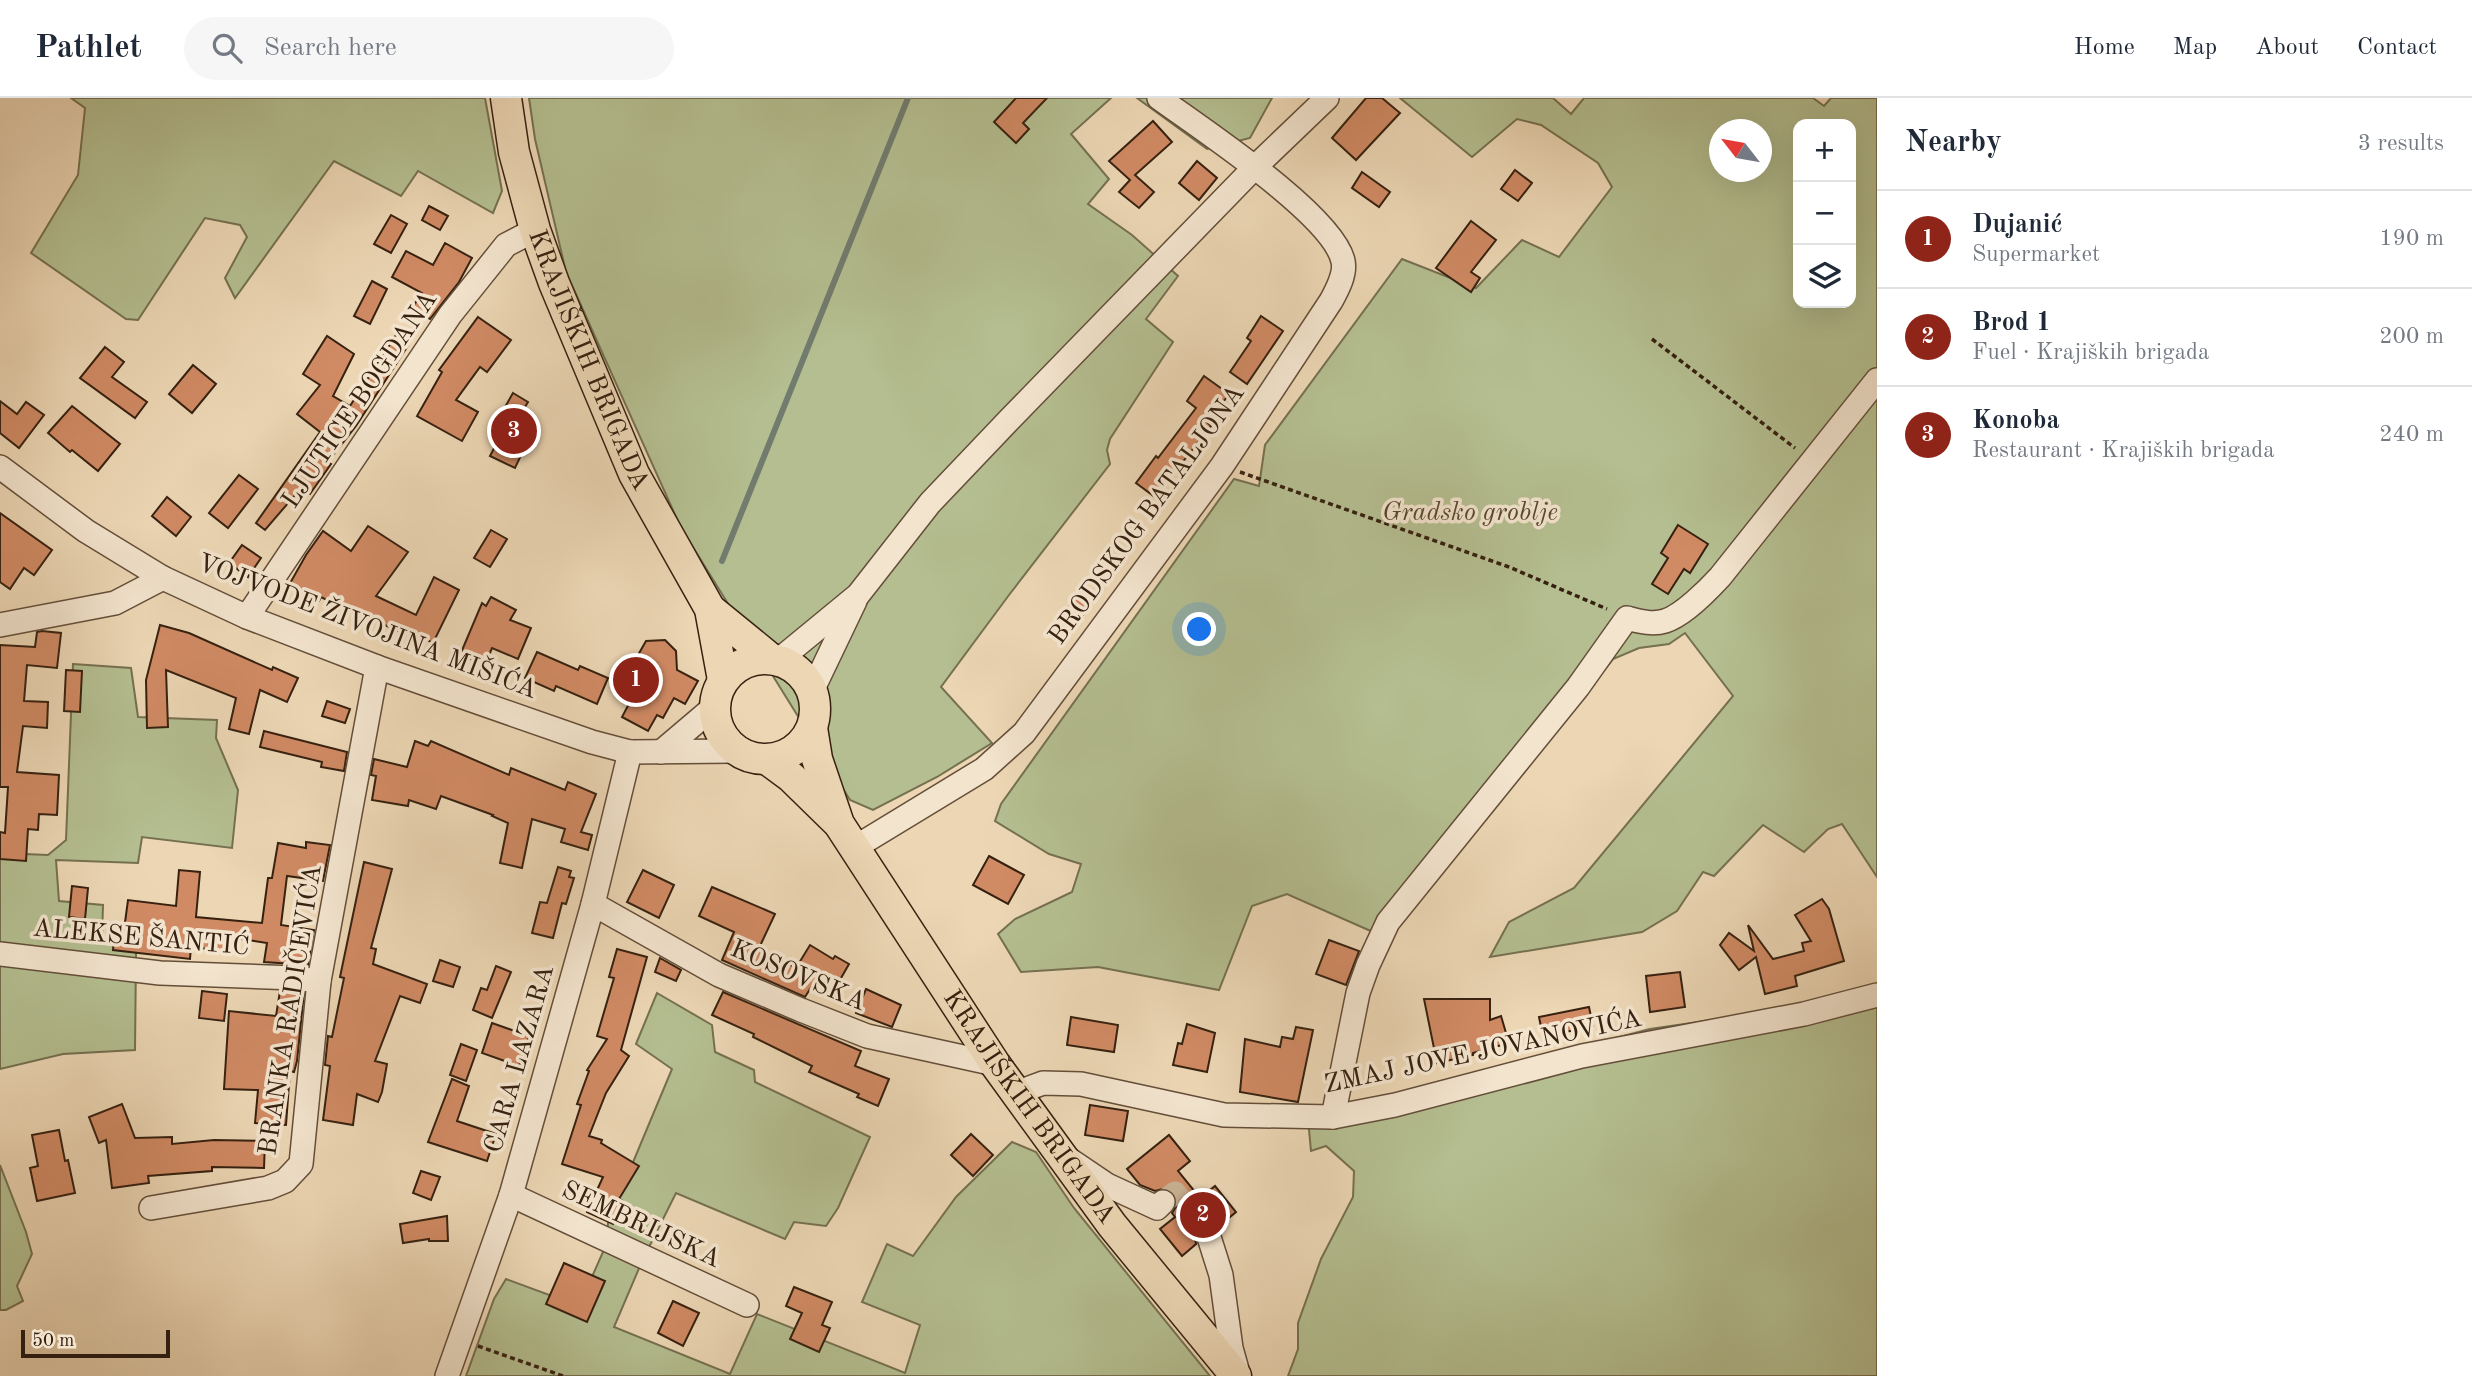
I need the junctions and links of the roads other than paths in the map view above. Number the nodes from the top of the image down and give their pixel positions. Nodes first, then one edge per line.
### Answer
1 (506, 98) edge
2 (1159, 98) edge
3 (1326, 98) edge
4 (1255, 167) junction
5 (535, 230) junction
6 (1877, 380) edge
7 (0, 467) edge
8 (163, 578) junction
9 (858, 595) junction
10 (710, 609) junction
11 (247, 617) junction
12 (0, 625) edge
13 (775, 659) junction
14 (377, 667) junction
15 (812, 691) junction
16 (719, 693) junction
17 (812, 728) junction
18 (735, 751) junction
19 (630, 752) junction
20 (661, 752) junction
21 (768, 760) junction
22 (846, 836) junction
23 (593, 904) junction
24 (0, 954) edge
25 (319, 982) junction
26 (1877, 995) edge
27 (995, 1064) junction
28 (1016, 1093) junction
29 (1333, 1117) junction
30 (1057, 1153) junction
31 (512, 1195) junction
32 (1163, 1202) tunnel mouth
33 (151, 1208) dead end
34 (1208, 1234) tunnel mouth
35 (747, 1305) dead end
36 (447, 1376) edge
37 (1238, 1376) edge

1 - 5 main road, KRAJIŠKIH BRIGADA
2 - 4 street, BRODSKOG BATALJONA
3 - 4 street
4 - 9 street
4 - 22 street, BRODSKOG BATALJONA
5 - 10 main road, KRAJIŠKIH BRIGADA
5 - 11 street, LJUTICE BOGDANA
6 - 29 street
7 - 8 street, VOJVODE ŽIVOJINA MIŠIĆA
8 - 11 street, VOJVODE ŽIVOJINA MIŠIĆA
8 - 12 street
9 - 13 street
9 - 15 street
10 - 13 main road, KRAJIŠKIH BRIGADA
10 - 16 main road, KRAJIŠKIH BRIGADA
11 - 14 street, VOJVODE ŽIVOJINA MIŠIĆA
13 - 15 main road
13 - 16 main road
14 - 19 street, VOJVODE ŽIVOJINA MIŠIĆA
14 - 25 street, BRANKA RADIČEVIĆA
15 - 17 main road
16 - 18 main road
16 - 20 street
17 - 21 main road
17 - 22 main road, KRAJIŠKIH BRIGADA
18 - 20 street, VOJVODE ŽIVOJINA MIŠIĆA
18 - 21 main road
19 - 20 street, VOJVODE ŽIVOJINA MIŠIĆA
19 - 23 street, CARA LAZARA
21 - 22 main road, KRAJIŠKIH BRIGADA
22 - 27 main road, KRAJIŠKIH BRIGADA
23 - 27 street, KOSOVSKA
23 - 31 street, CARA LAZARA
24 - 25 street, ALEKSE ŠANTIĆ
25 - 33 street, BRANKA RADIČEVIĆA
26 - 29 street, ZMAJ JOVE JOVANOVIĆA
27 - 28 main road, KRAJIŠKIH BRIGADA
28 - 29 street, ZMAJ JOVE JOVANOVIĆA
28 - 30 main road, KRAJIŠKIH BRIGADA
30 - 32 street
30 - 37 main road, KRAJIŠKIH BRIGADA
31 - 35 street, SEMBRIJSKA
31 - 36 street, CARA LAZARA
34 - 37 street

